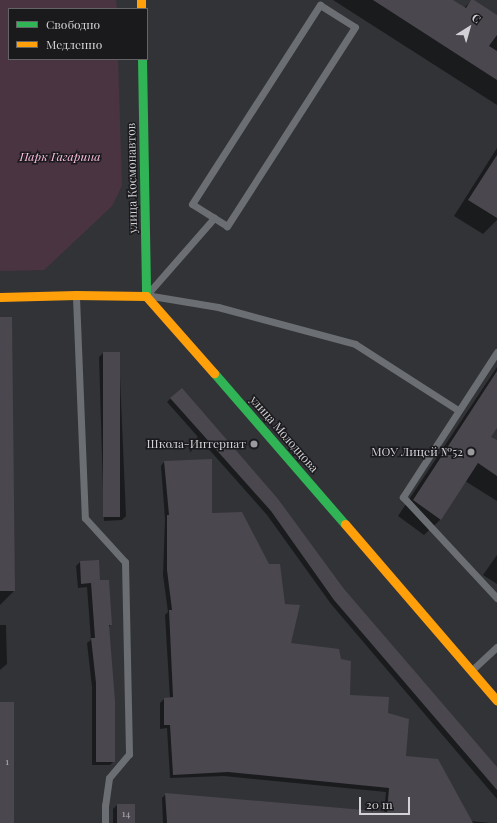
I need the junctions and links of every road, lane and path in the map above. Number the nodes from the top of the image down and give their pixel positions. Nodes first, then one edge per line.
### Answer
1 (142, 60) edge
2 (214, 218) junction
3 (76, 295) junction
4 (146, 296) junction
5 (0, 297) edge
6 (497, 352) edge
7 (458, 410) junction
8 (497, 598) edge
9 (497, 647) edge
10 (470, 671) junction
11 (497, 701) edge
12 (105, 823) edge

1 - 4 street, улица Космонавтов
2 - 2 lane
2 - 4 lane
3 - 4 street
3 - 5 street
3 - 12 lane
4 - 7 lane
4 - 10 street, улица Молодцова
6 - 7 lane
7 - 8 lane
9 - 10 lane
10 - 11 street, улица Молодцова

